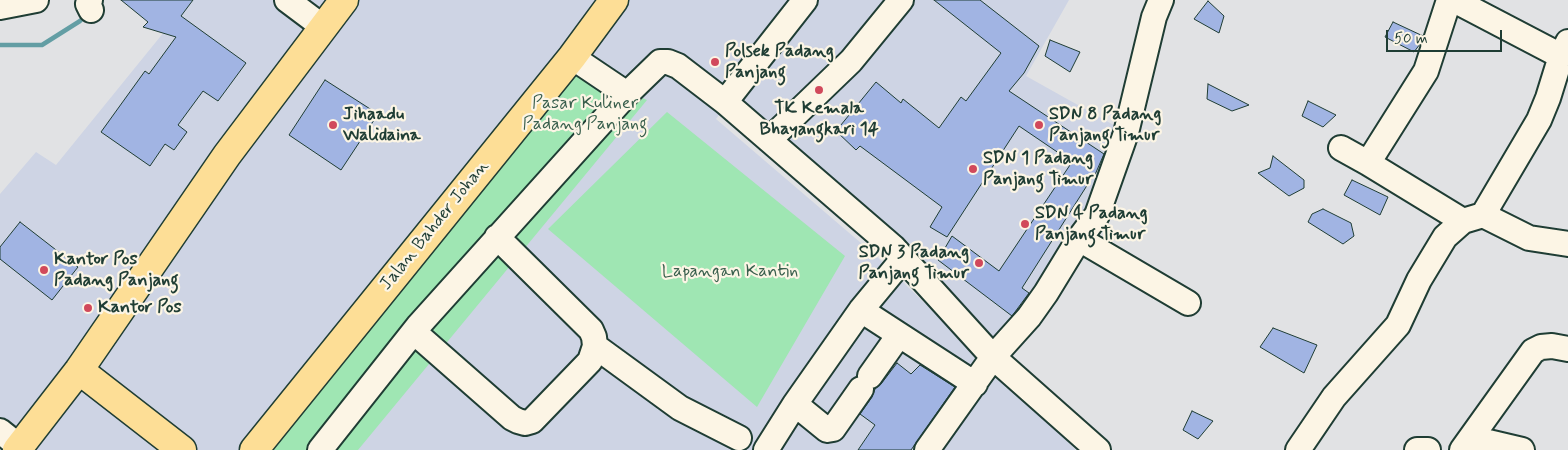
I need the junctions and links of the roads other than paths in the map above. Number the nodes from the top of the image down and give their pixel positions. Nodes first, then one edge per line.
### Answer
1 (36, 0) edge
2 (287, 0) edge
3 (344, 0) edge
4 (614, 0) edge
5 (805, 0) edge
6 (902, 0) edge
7 (1161, 0) edge
8 (1449, 0) edge
9 (1454, 0) edge
10 (0, 7) edge
11 (323, 27) junction
12 (1565, 49) edge
13 (572, 57) junction
14 (628, 94) junction
15 (725, 102) junction
16 (769, 140) junction
17 (1341, 148) dead end
18 (1368, 163) junction
19 (1473, 218) junction
20 (497, 237) junction
21 (1079, 239) junction
22 (1568, 244) edge
23 (904, 258) junction
24 (1188, 303) dead end
25 (861, 310) junction
26 (414, 332) junction
27 (900, 334) junction
28 (595, 346) junction
29 (1568, 349) edge
30 (993, 357) junction
31 (78, 370) junction
32 (975, 384) junction
33 (795, 404) junction
34 (13, 443) edge
35 (1467, 444) edge
36 (743, 446) edge
37 (182, 450) edge
38 (254, 450) edge
39 (320, 450) edge
40 (766, 450) edge
41 (927, 450) edge
42 (1098, 450) edge
43 (1298, 450) edge
44 (1417, 450) edge
45 (1428, 450) edge
46 (1522, 450) edge

1 - 10 street
2 - 11 street
3 - 11 main road
4 - 13 main road, Jalan Bahder Johan
5 - 15 street
6 - 16 street
7 - 21 street
8 - 18 street
9 - 12 street
11 - 31 main road
12 - 19 street
13 - 14 street
13 - 38 main road, Jalan Bahder Johan
14 - 15 street
14 - 20 street
15 - 16 street
16 - 23 street
17 - 18 street
18 - 19 street
19 - 22 street
19 - 43 street
20 - 26 street
20 - 28 street
21 - 24 street
21 - 30 street
23 - 25 street
23 - 30 street
25 - 27 street
25 - 33 street
26 - 28 street
26 - 39 street
27 - 32 street
27 - 33 street
28 - 36 street
29 - 35 street
30 - 32 street
30 - 42 street
31 - 34 main road
31 - 37 main road
32 - 41 street
33 - 40 street
35 - 46 street
44 - 45 street

